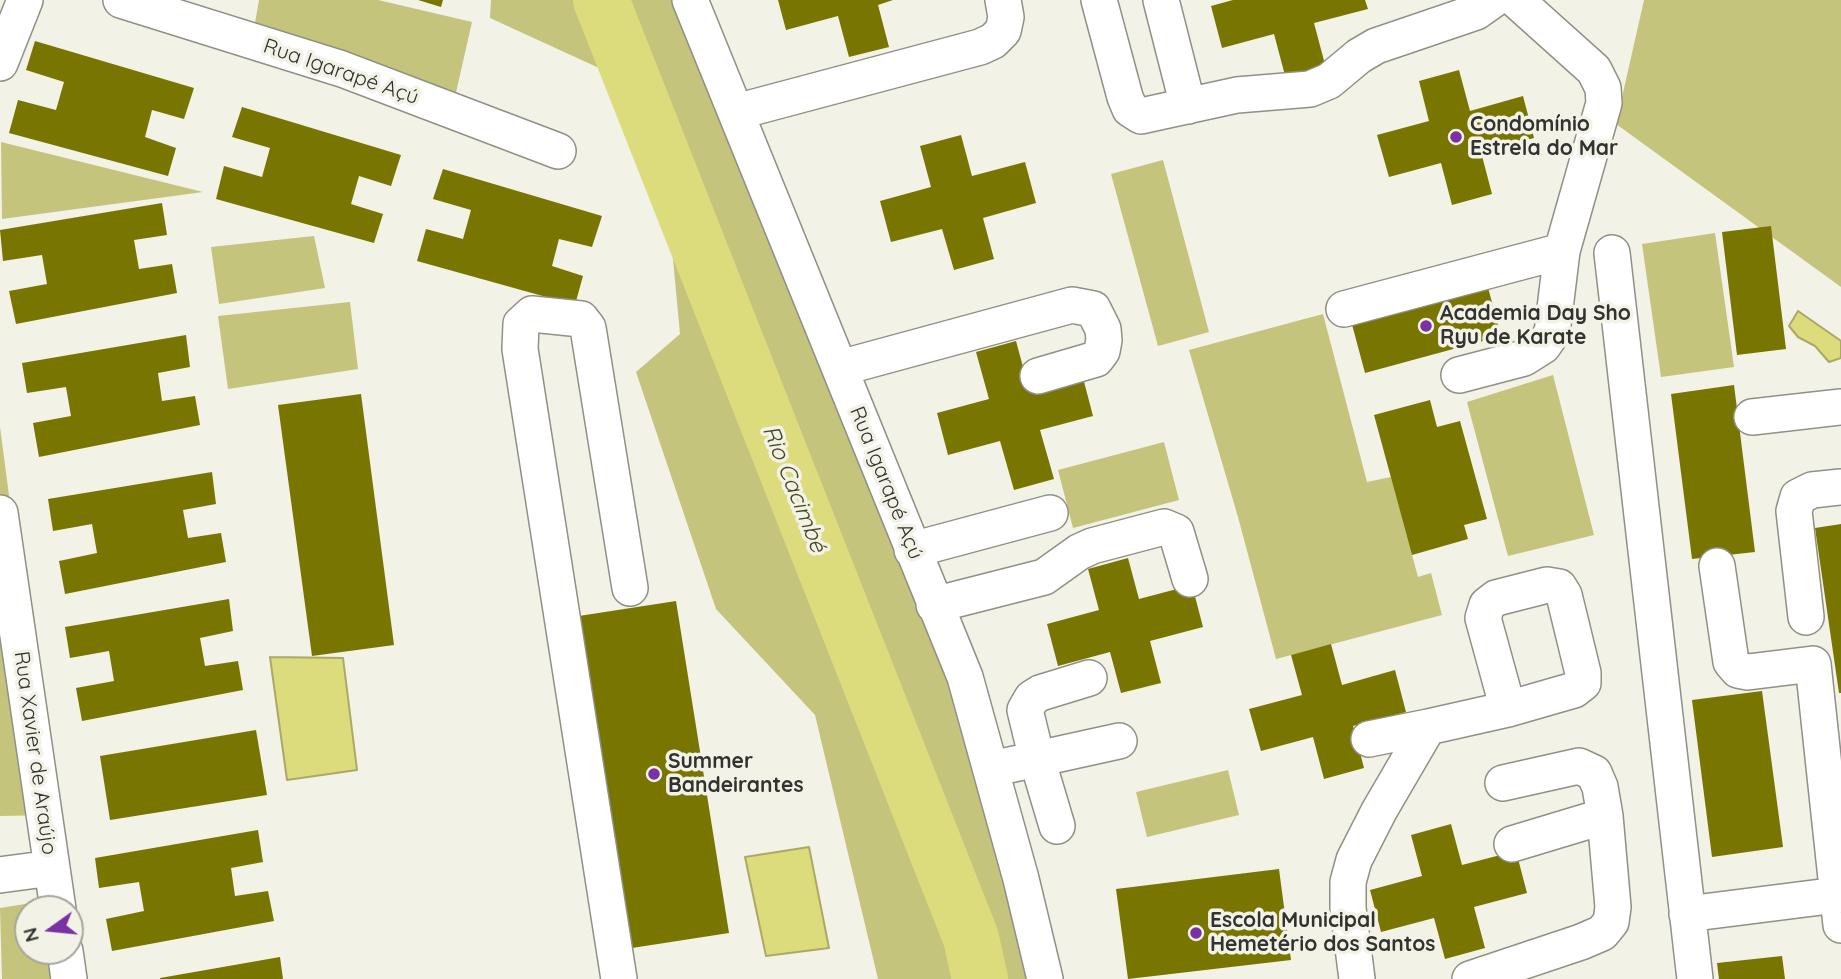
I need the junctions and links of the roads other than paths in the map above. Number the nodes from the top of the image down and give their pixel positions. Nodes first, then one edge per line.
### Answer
1 (25, 0) edge
2 (121, 0) edge
3 (690, 0) edge
4 (1003, 0) edge
5 (1099, 0) edge
6 (1161, 0) edge
7 (1493, 0) edge
8 (1516, 0) edge
9 (0, 63) edge
10 (1188, 106) junction
11 (736, 112) junction
12 (558, 151) dead end
13 (1562, 251) junction
14 (1612, 253) dead end
15 (1344, 309) dead end
16 (840, 368) junction
17 (1459, 375) dead end
18 (1038, 376) dead end
19 (1841, 407) edge
20 (1752, 417) dead end
21 (1841, 486) edge
22 (0, 513) edge
23 (1050, 513) dead end
24 (912, 550) junction
25 (1717, 566) dead end
26 (1190, 579) dead end
27 (630, 588) dead end
28 (934, 605) junction
29 (1807, 617) dead end
30 (1089, 678) dead end
31 (1507, 709) dead end
32 (1427, 727) junction
33 (1369, 739) dead end
34 (1119, 741) dead end
35 (1037, 759) junction
36 (991, 769) junction
37 (1503, 783) dead end
38 (1605, 816) junction
39 (1057, 826) dead end
40 (1512, 844) dead end
41 (52, 868) junction
42 (0, 875) edge
43 (56, 895) edge
44 (1839, 910) edge
45 (1687, 914) junction
46 (619, 979) edge
47 (1045, 979) edge
48 (1357, 979) edge
49 (1470, 979) edge
50 (1695, 979) edge

1 - 9 street
2 - 12 street, Rua Igarapé Açú
3 - 11 street, Rua Igarapé Açú
4 - 11 street
5 - 10 street
6 - 10 street
7 - 10 street
8 - 13 street
11 - 16 street, Rua Igarapé Açú
13 - 15 street
13 - 17 street
14 - 45 street
16 - 18 street
16 - 24 street, Rua Igarapé Açú
19 - 20 street
21 - 29 street
22 - 41 street, Rua Xavier de Araújo
23 - 24 street
24 - 28 street, Rua Igarapé Açú
25 - 44 street
26 - 28 street
27 - 46 street
28 - 36 street, Rua Igarapé Açú
30 - 35 street
31 - 32 street
32 - 33 street
32 - 48 street
34 - 35 street
35 - 36 street
35 - 39 street
36 - 47 street, Rua Igarapé Açú
37 - 38 street
38 - 40 street
38 - 49 street
41 - 42 street
41 - 43 street, Rua Xavier de Araújo
44 - 45 street
45 - 50 street

